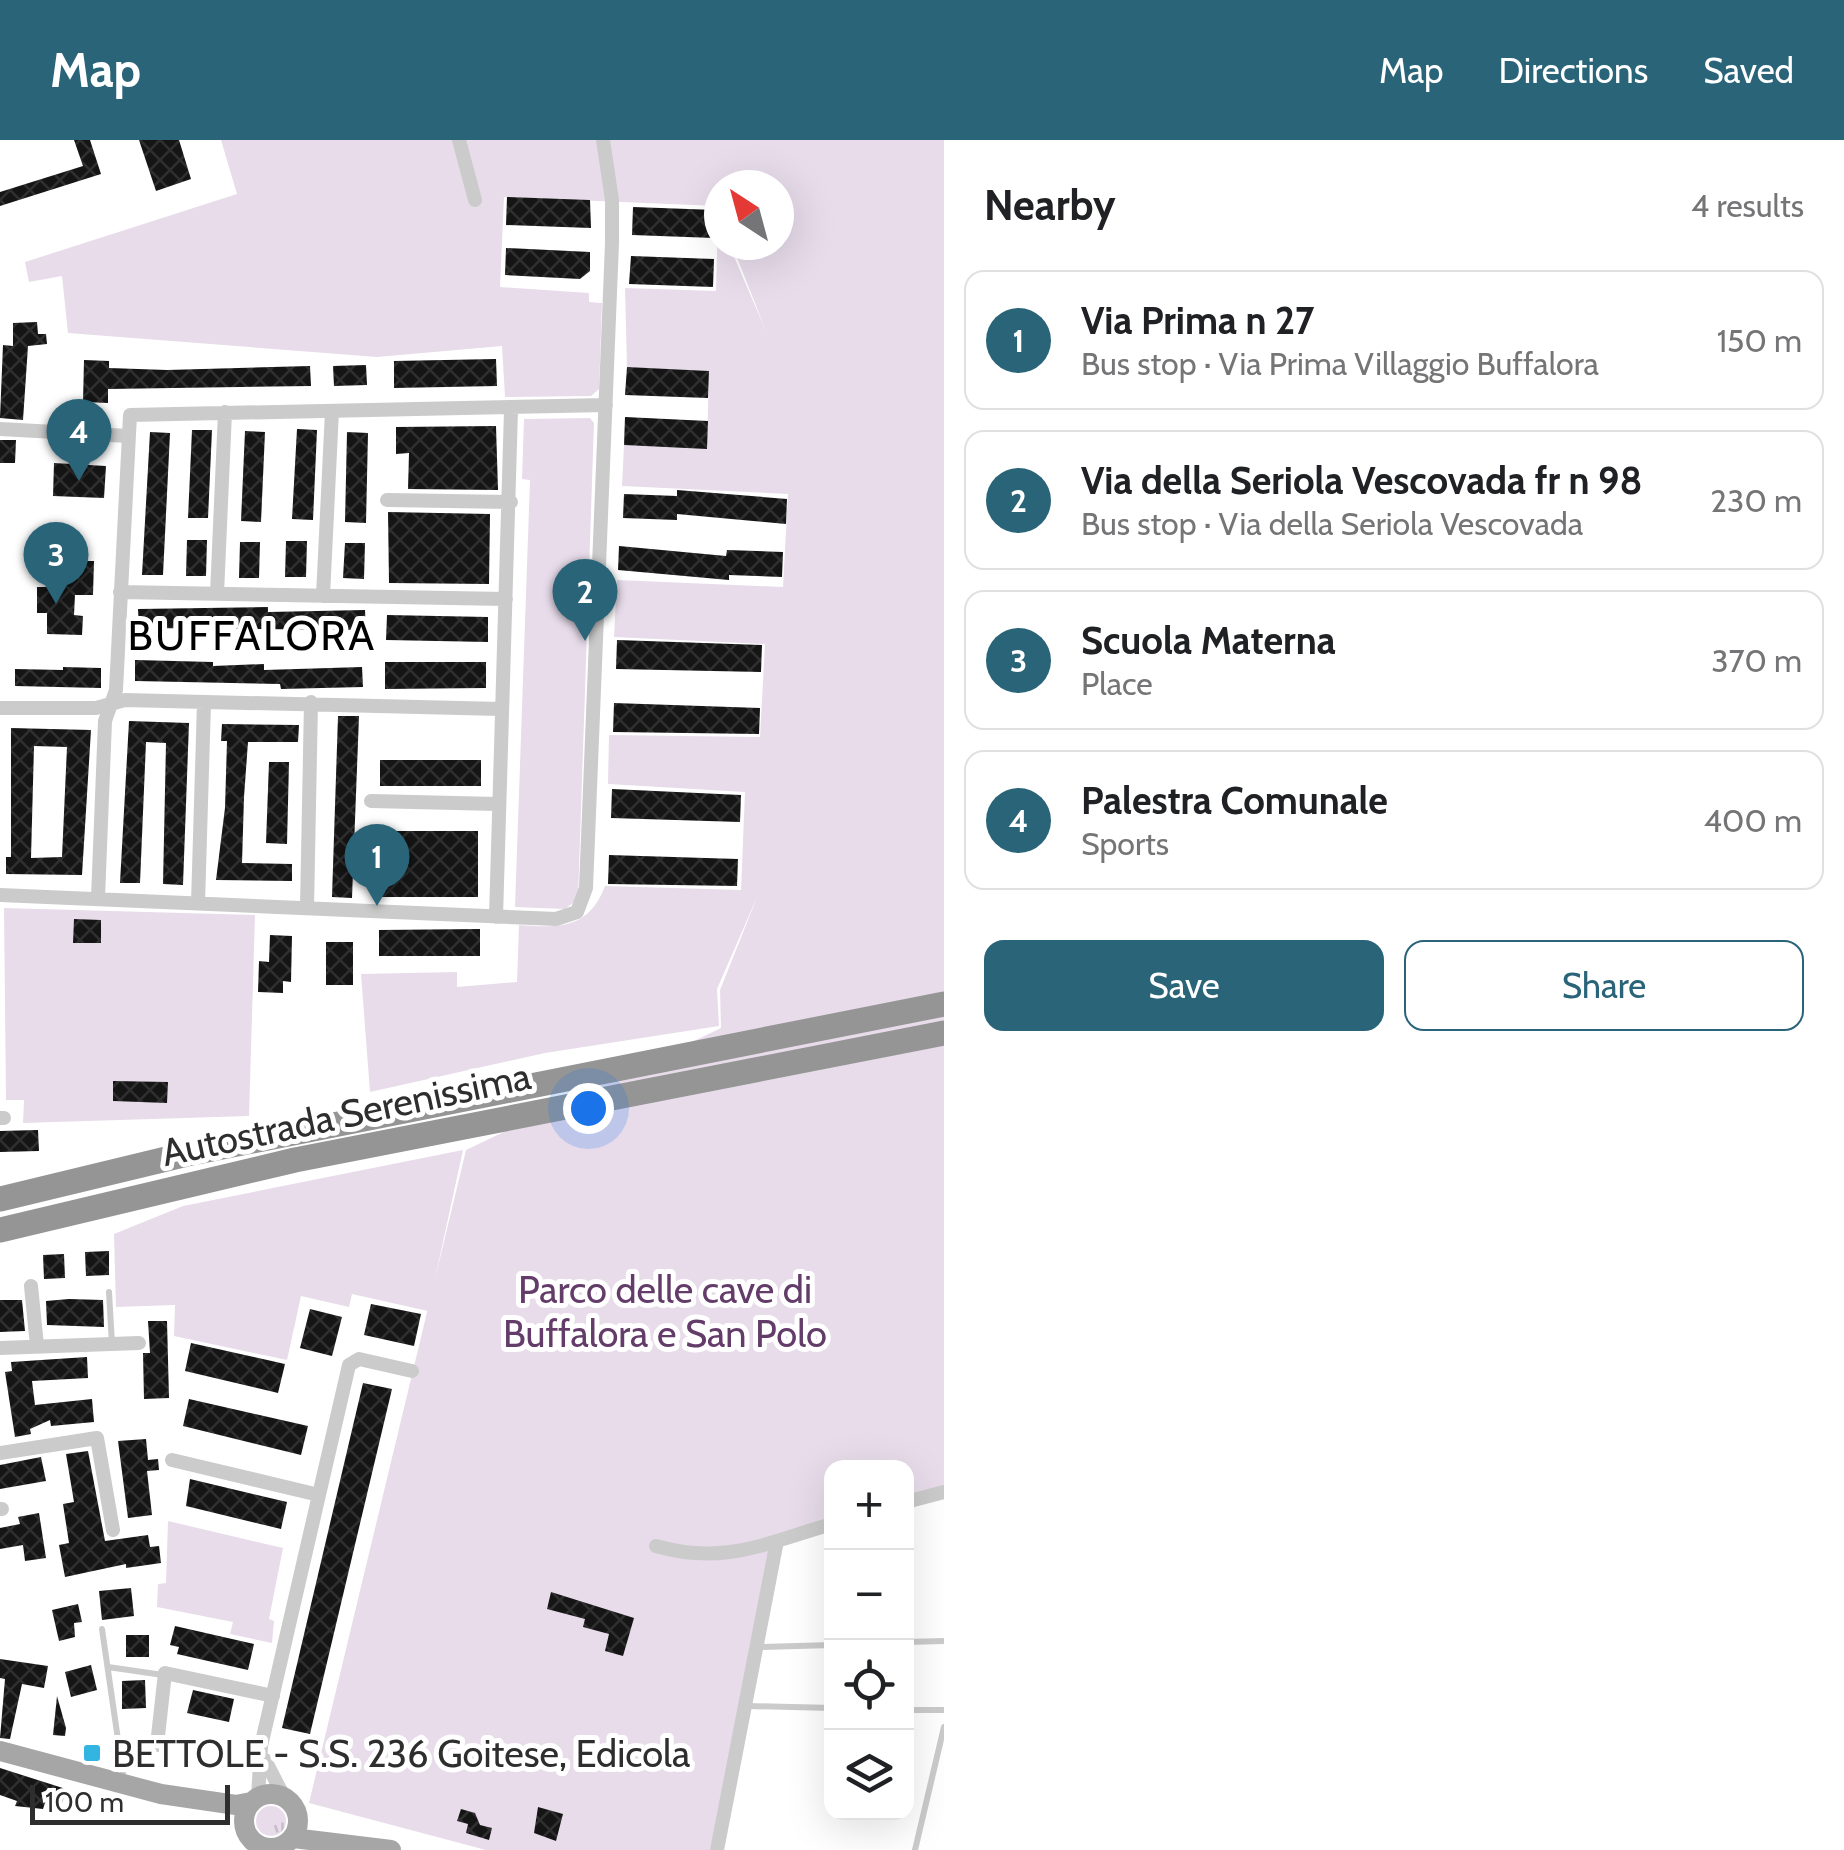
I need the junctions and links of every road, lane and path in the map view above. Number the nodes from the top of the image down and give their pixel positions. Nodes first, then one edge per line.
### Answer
1 (459, 140) edge
2 (603, 140) edge
3 (475, 200) dead end
4 (606, 405) junction
5 (511, 410) junction
6 (332, 411) junction
7 (225, 412) junction
8 (0, 429) edge
9 (128, 436) junction
10 (388, 500) dead end
11 (511, 502) junction
12 (120, 592) junction
13 (218, 594) junction
14 (324, 596) junction
15 (506, 598) junction
16 (310, 702) junction
17 (204, 703) junction
18 (110, 704) junction
19 (0, 708) edge
20 (501, 709) junction
21 (371, 801) dead end
22 (497, 804) junction
23 (0, 895) edge
24 (98, 898) junction
25 (198, 903) junction
26 (307, 908) junction
27 (496, 917) junction
28 (944, 1004) edge
29 (944, 1034) edge
30 (0, 1199) edge
31 (0, 1230) edge
32 (30, 1278) dead end
33 (109, 1292) dead end
34 (112, 1344) junction
35 (143, 1345) dead end
36 (37, 1346) junction
37 (0, 1348) edge
38 (412, 1371) dead end
39 (0, 1453) edge
40 (172, 1460) dead end
41 (944, 1492) edge
42 (319, 1495) junction
43 (914, 1500) edge
44 (824, 1527) edge
45 (113, 1530) dead end
46 (656, 1546) dead end
47 (776, 1546) junction
48 (102, 1629) dead end
49 (944, 1641) edge
50 (914, 1642) edge
51 (824, 1644) edge
52 (757, 1647) junction
53 (108, 1667) junction
54 (164, 1675) junction
55 (273, 1696) junction
56 (744, 1706) junction
57 (824, 1708) edge
58 (914, 1710) edge
59 (944, 1710) edge
60 (944, 1727) edge
61 (158, 1745) dead end
62 (261, 1750) junction
63 (0, 1751) edge
64 (122, 1784) junction
65 (161, 1794) junction
66 (254, 1800) junction
67 (290, 1804) junction
68 (252, 1840) edge
69 (288, 1844) edge
70 (368, 1844) junction
71 (390, 1850) edge
72 (717, 1850) edge
73 (915, 1850) edge

1 - 3 street
2 - 4 street
4 - 5 street
4 - 27 street
5 - 6 street
5 - 11 street
6 - 7 street
6 - 14 street
7 - 9 street
7 - 13 street
8 - 9 street
9 - 12 street
10 - 11 street
11 - 15 street
12 - 13 street
12 - 18 street
13 - 14 street
14 - 15 street
15 - 20 street
16 - 17 street
16 - 20 street
16 - 26 street
17 - 18 street
17 - 25 street
18 - 19 street
18 - 24 street
20 - 22 street
21 - 22 street
22 - 27 street
23 - 24 street
24 - 25 street
25 - 26 street
26 - 27 street
28 - 30 highway, Autostrada Serenissima
29 - 31 highway, Autostrada Serenissima
32 - 36 street
33 - 34 lane
34 - 35 street
34 - 36 street
36 - 37 street
38 - 42 street
39 - 45 street
40 - 42 street
41 - 43 street
42 - 55 street
44 - 47 street
46 - 47 street
47 - 52 street
48 - 53 lane
49 - 50 lane
51 - 52 lane
52 - 56 street
53 - 54 lane
53 - 64 lane
54 - 55 street
54 - 61 street
55 - 62 street
56 - 57 lane
56 - 72 street
58 - 59 lane
60 - 73 lane
62 - 66 street
62 - 67 street
63 - 64 main road
64 - 65 main road
65 - 66 main road
65 - 68 main road
66 - 67 main road
66 - 68 main road
67 - 69 main road
67 - 70 main road
68 - 69 main road
69 - 70 main road
70 - 71 main road

